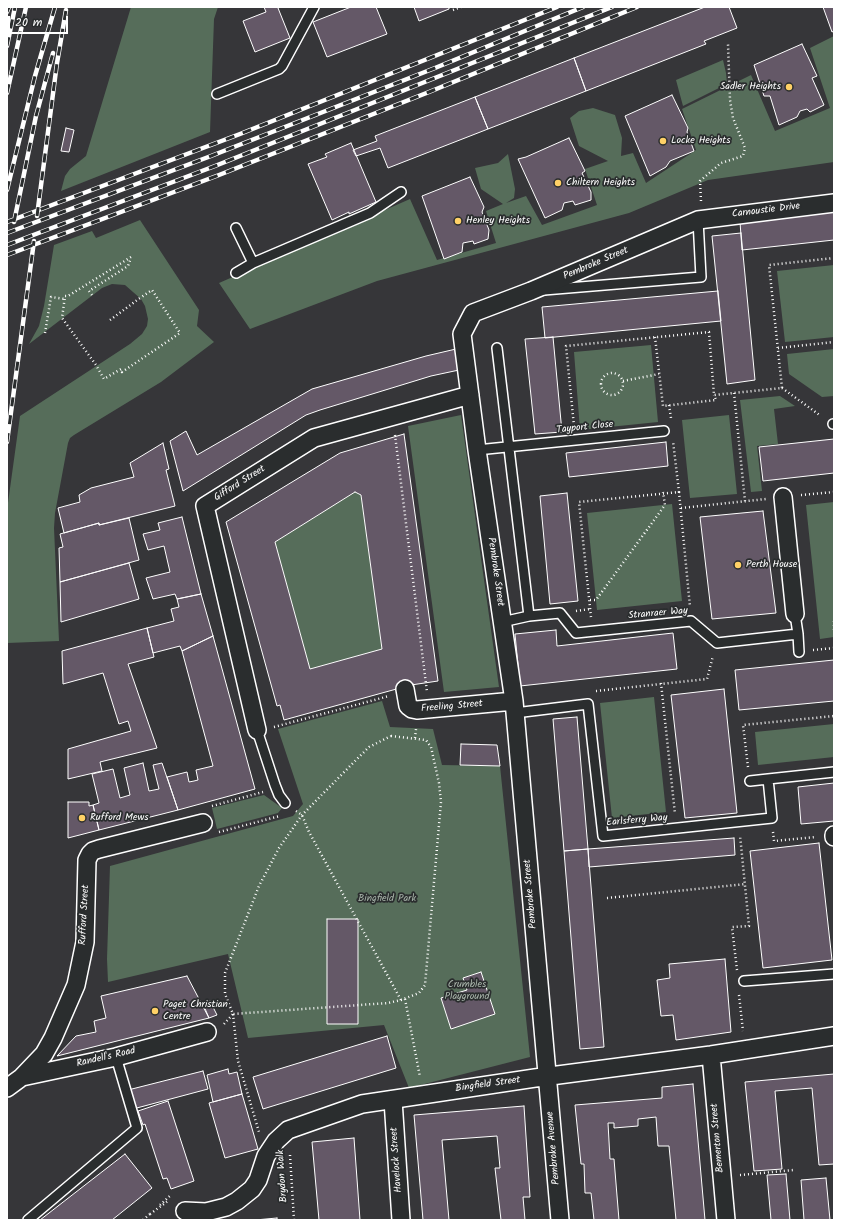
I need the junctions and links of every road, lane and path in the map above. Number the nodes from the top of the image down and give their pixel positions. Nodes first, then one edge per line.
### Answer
1 (314, 7) edge
2 (461, 7) edge
3 (453, 10) dead end
4 (728, 44) dead end
5 (217, 94) dead end
6 (401, 192) dead end
7 (701, 203) dead end
8 (834, 203) edge
9 (698, 220) junction
10 (236, 228) dead end
11 (834, 258) edge
12 (253, 263) junction
13 (236, 273) dead end
14 (532, 291) junction
15 (92, 295) dead end
16 (65, 299) junction
17 (110, 320) dead end
18 (45, 333) dead end
19 (655, 337) junction
20 (834, 342) edge
21 (497, 348) dead end
22 (778, 348) junction
23 (659, 374) junction
24 (623, 382) junction
25 (782, 388) junction
26 (734, 393) junction
27 (470, 395) junction
28 (714, 395) junction
29 (670, 405) junction
30 (392, 416) junction
31 (672, 424) dead end
32 (834, 424) edge
33 (664, 431) dead end
34 (673, 438) dead end
35 (575, 440) junction
36 (508, 447) junction
37 (477, 450) junction
38 (663, 492) junction
39 (679, 492) junction
40 (834, 492) edge
41 (783, 497) junction
42 (745, 501) junction
43 (681, 508) junction
44 (590, 600) junction
45 (691, 611) dead end
46 (795, 614) joint
47 (529, 616) junction
48 (592, 620) dead end
49 (834, 621) edge
50 (502, 622) junction
51 (834, 631) edge
52 (798, 634) junction
53 (717, 643) junction
54 (834, 648) edge
55 (799, 652) joint
56 (661, 683) junction
57 (405, 689) dead end
58 (591, 691) dead end
59 (388, 696) dead end
60 (514, 707) junction
61 (429, 709) junction
62 (834, 716) edge
63 (257, 730) junction
64 (834, 772) edge
65 (768, 779) junction
66 (750, 781) joint
67 (275, 785) junction
68 (288, 806) joint
69 (285, 814) dead end
70 (205, 815) junction
71 (302, 815) junction
72 (772, 818) junction
73 (739, 822) junction
74 (677, 828) junction
75 (834, 836) edge
76 (746, 884) junction
77 (607, 898) dead end
78 (737, 973) dead end
79 (834, 974) edge
80 (744, 981) dead end
81 (739, 989) dead end
82 (405, 998) junction
83 (400, 1000) junction
84 (233, 1014) junction
85 (207, 1032) dead end
86 (834, 1036) edge
87 (745, 1050) junction
88 (711, 1055) junction
89 (116, 1057) junction
90 (22, 1077) junction
91 (548, 1077) junction
92 (7, 1088) edge
93 (424, 1094) junction
94 (393, 1100) junction
95 (288, 1130) junction
96 (266, 1156) junction
97 (794, 1170) dead end
98 (722, 1177) junction
99 (171, 1195) dead end
100 (185, 1211) dead end
101 (28, 1220) edge
102 (143, 1220) edge
103 (294, 1220) edge
104 (401, 1220) edge
105 (560, 1220) edge
106 (726, 1220) edge

1 - 5 lane
2 - 3 path
4 - 7 path
6 - 12 lane
8 - 9 street, Carnoustie Drive
9 - 14 street, Pembroke Street
9 - 14 lane
10 - 12 lane
11 - 22 path
12 - 13 lane
14 - 27 street, Pembroke Street
15 - 16 path
16 - 17 path, bridge
16 - 18 path
19 - 23 path
19 - 28 path
19 - 35 path
20 - 22 path
21 - 36 lane
22 - 25 path
23 - 24 path
23 - 29 path
24 - 24 path
25 - 26 path
25 - 32 path
26 - 28 path
26 - 42 path
27 - 30 street, Gifford Street
27 - 37 street, Pembroke Street
28 - 29 path
29 - 31 path
30 - 61 path
30 - 63 street, Gifford Street
33 - 35 lane, Tayport Close
34 - 39 path
35 - 36 lane, Tayport Close
36 - 37 lane, Tayport Close
36 - 47 lane
37 - 50 street, Pembroke Street
38 - 39 path
38 - 44 path
38 - 44 path
39 - 43 path
40 - 41 path
41 - 42 path
41 - 46 street
42 - 43 path
43 - 45 path
44 - 48 path
46 - 52 lane
47 - 50 lane, Stranraer Way
47 - 53 lane, Stranraer Way
49 - 51 path
50 - 60 street, Pembroke Street
52 - 53 lane
52 - 55 lane
53 - 56 path
54 - 55 path
56 - 58 path
56 - 74 path
57 - 61 street, Freeling Street
59 - 63 path
60 - 61 street, Freeling Street
60 - 74 lane, Earlsferry Way
60 - 91 street, Pembroke Street
62 - 66 path
63 - 67 lane
64 - 65 lane
65 - 66 lane
65 - 72 lane
67 - 68 lane
67 - 70 path
68 - 71 path
69 - 70 path
70 - 90 street, Rufford Street
71 - 82 path
71 - 83 path
71 - 84 path
72 - 73 lane, Earlsferry Way
72 - 75 path
73 - 74 lane, Earlsferry Way
73 - 76 path
76 - 77 path
76 - 78 path
79 - 80 lane
81 - 87 path
82 - 83 path
82 - 93 path
83 - 84 path
84 - 96 path
85 - 89 street, Randell's Road
86 - 87 street, Bingfield Street
87 - 88 street, Bingfield Street
88 - 91 street, Bingfield Street
88 - 98 street, Bemerton Street
89 - 90 street, Randell's Road
89 - 101 lane
90 - 92 street, Randell's Road
91 - 93 street, Bingfield Street
91 - 105 street, Pembroke Avenue
93 - 94 street, Bingfield Street
94 - 95 street, Bingfield Street
94 - 104 street, Havelock Street
95 - 96 street, Bingfield Street
95 - 103 path, Brydon Walk
96 - 100 street, Bingfield Street
97 - 98 path
98 - 106 street, Bemerton Street
99 - 102 path

